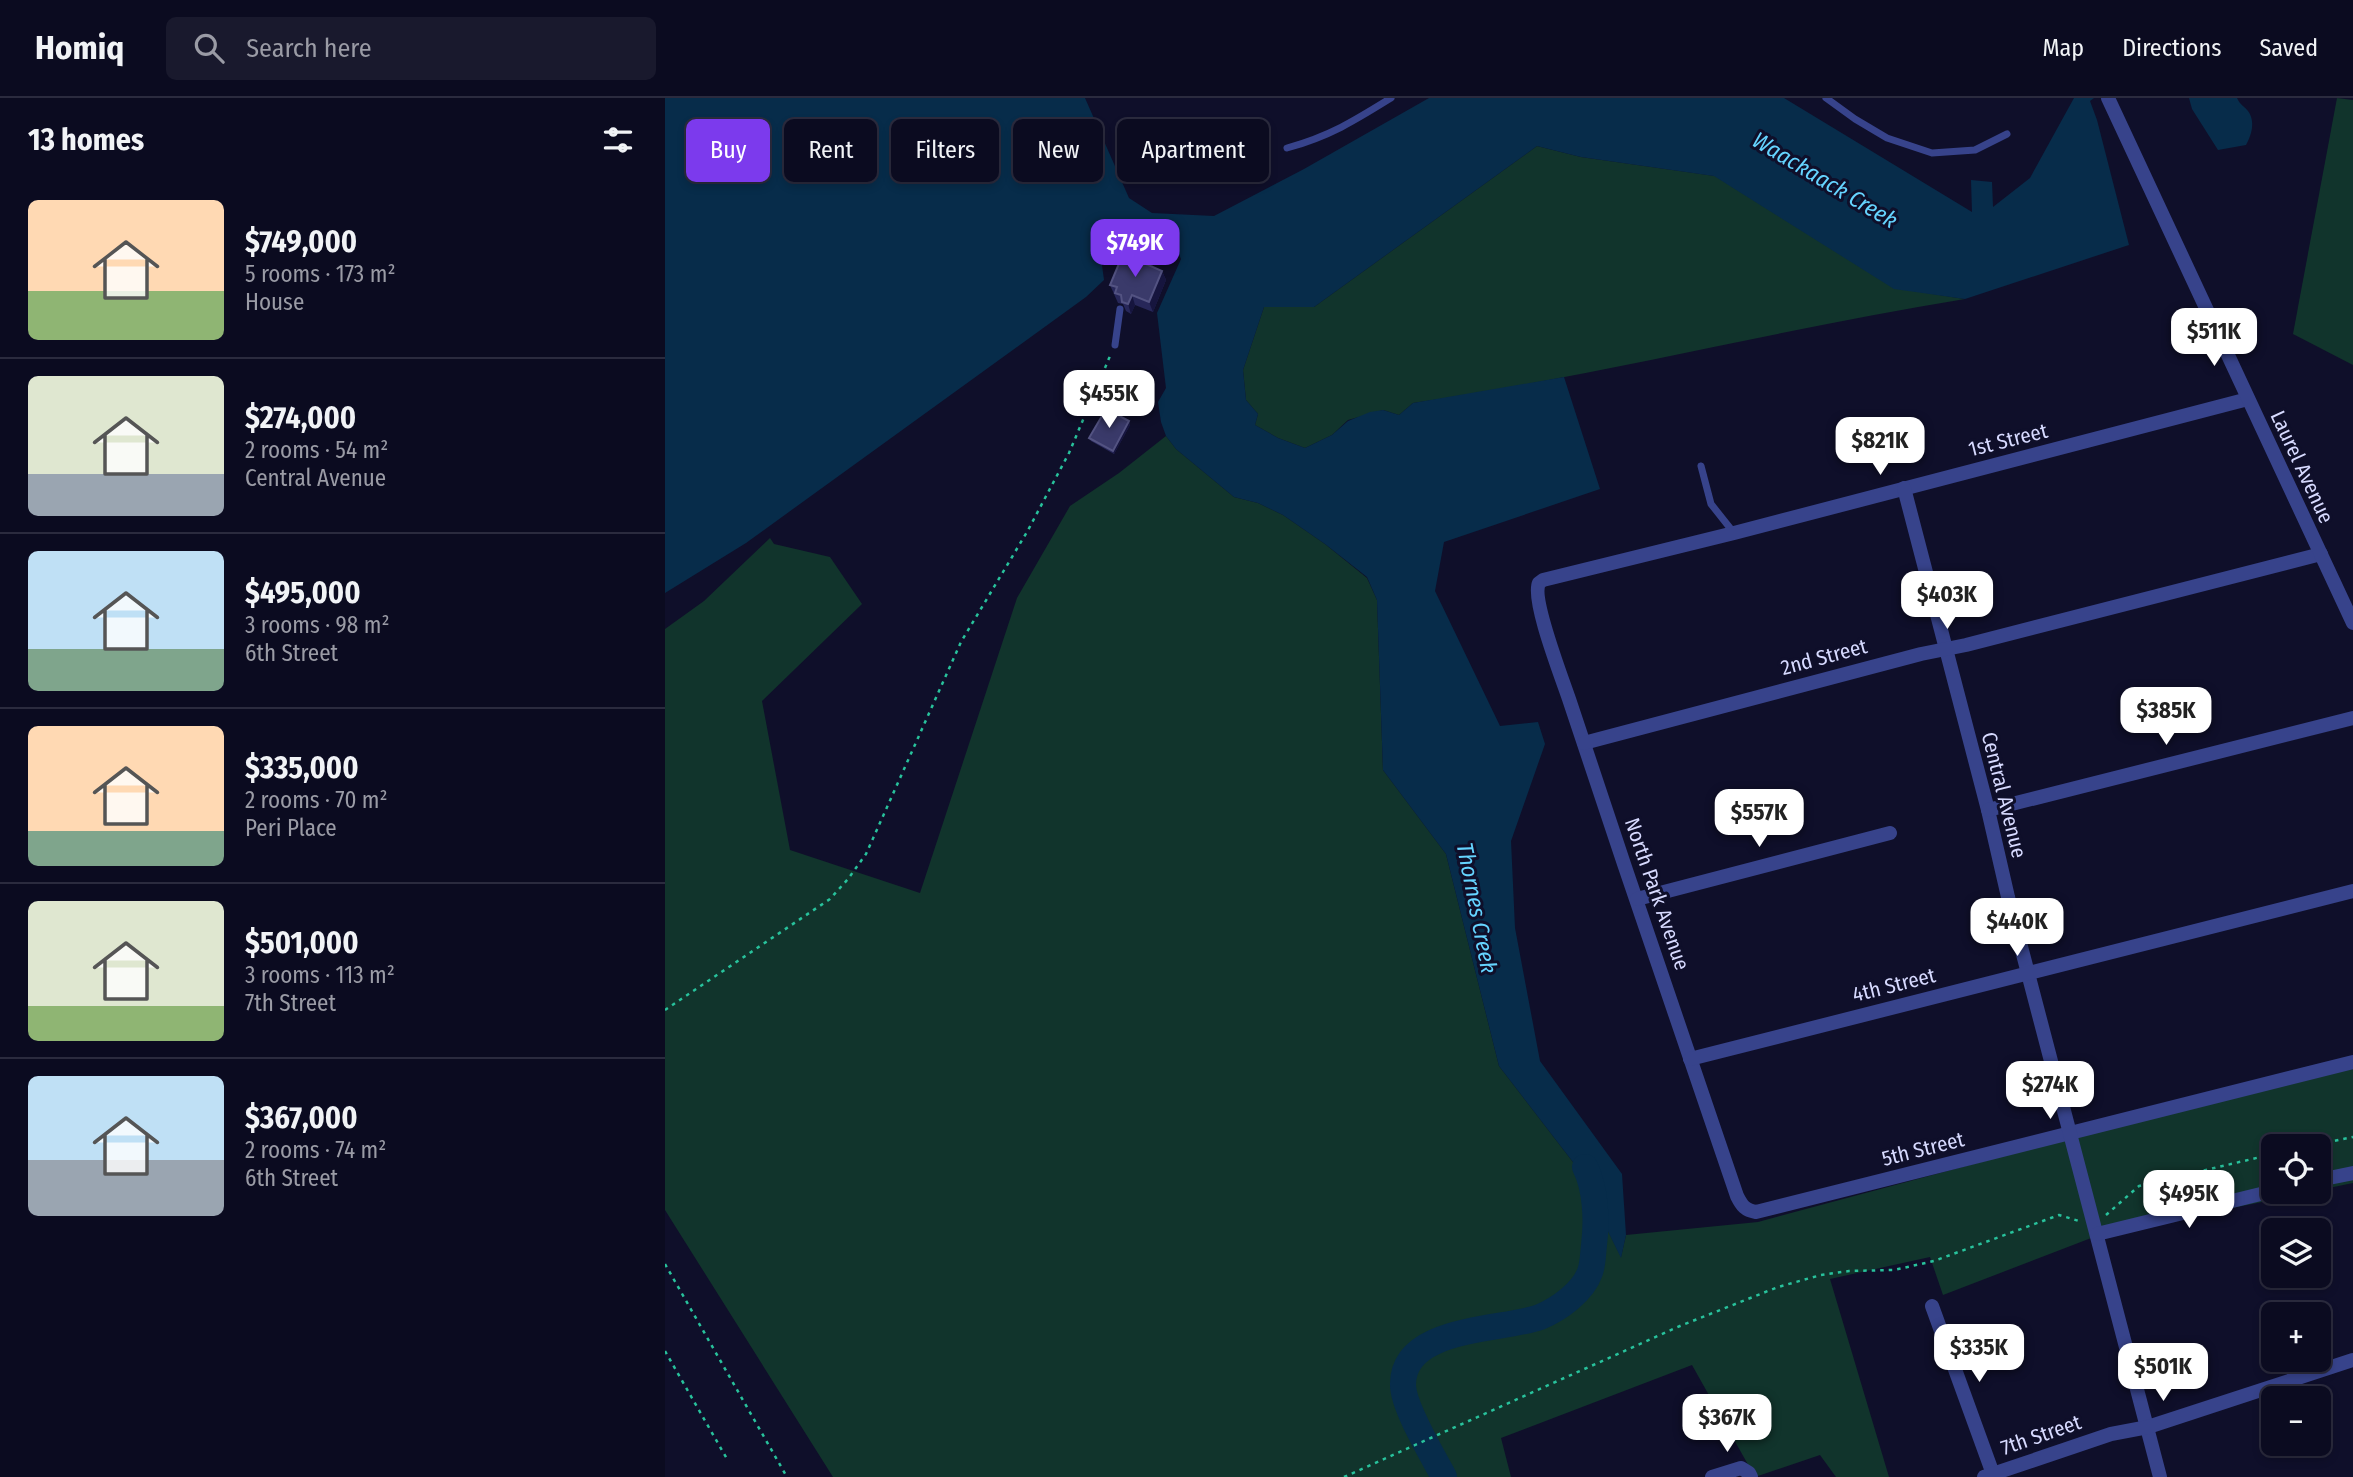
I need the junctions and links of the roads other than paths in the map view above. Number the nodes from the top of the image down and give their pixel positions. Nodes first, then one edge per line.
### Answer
1 (1391, 98) edge
2 (1826, 98) edge
3 (2108, 98) edge
4 (2007, 134) dead end
5 (1287, 148) dead end
6 (1151, 240) dead end
7 (1138, 269) edge
8 (1120, 309) edge
9 (1115, 345) road end
10 (2248, 399) junction
11 (1701, 466) dead end
12 (1904, 488) junction
13 (1734, 533) junction
14 (2321, 554) junction
15 (1537, 587) joint
16 (2353, 623) edge
17 (1946, 649) junction
18 (2353, 718) edge
19 (1584, 743) junction
20 (1988, 810) junction
21 (1890, 833) dead end
22 (2353, 891) edge
23 (1637, 899) junction
24 (2028, 973) junction
25 (1690, 1059) junction
26 (2353, 1062) edge
27 (2070, 1135) junction
28 (2353, 1173) edge
29 (2331, 1178) edge
30 (2261, 1194) edge
31 (1748, 1211) joint
32 (2097, 1234) junction
33 (1932, 1306) dead end
34 (2353, 1360) edge
35 (2148, 1427) junction
36 (1748, 1473) edge
37 (1988, 1475) edge
38 (1712, 1477) edge
39 (2159, 1477) edge

1 - 5 lane
2 - 4 lane
3 - 10 street, Laurel Avenue
6 - 7 lane
8 - 9 lane
10 - 12 street, 1st Street
10 - 14 street, Laurel Avenue
11 - 13 lane
12 - 13 street, 1st Street
12 - 17 street, Central Avenue
13 - 15 street, 1st Street
14 - 16 street, Laurel Avenue
14 - 17 street, 2nd Street
15 - 19 street, North Park Avenue
17 - 19 street, 2nd Street
17 - 20 street, Central Avenue
18 - 20 street
19 - 23 street, North Park Avenue
20 - 24 street, Central Avenue
21 - 23 street
22 - 24 street, 4th Street
23 - 25 street, North Park Avenue
24 - 25 street, 4th Street
24 - 27 street, Central Avenue
25 - 31 street, North Park Avenue
26 - 27 street, 5th Street
27 - 31 street, 5th Street
27 - 32 street, Central Avenue
28 - 29 street
30 - 32 street
32 - 35 street, Central Avenue
33 - 37 street
34 - 35 street, 7th Street
35 - 37 street, 7th Street
35 - 39 street, Central Avenue
36 - 38 street

